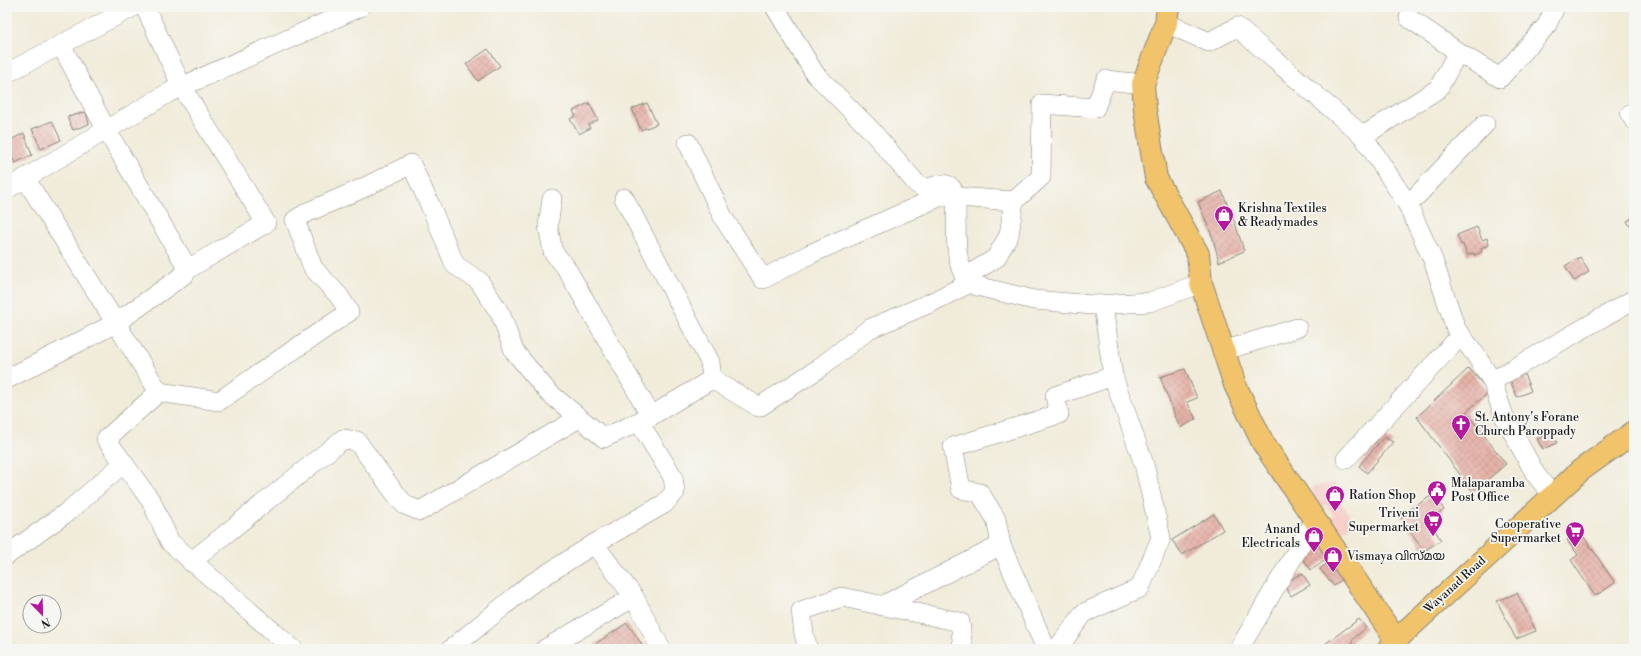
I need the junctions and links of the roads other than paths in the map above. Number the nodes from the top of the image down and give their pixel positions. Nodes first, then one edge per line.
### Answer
1 (133, 7) edge
2 (145, 7) edge
3 (360, 7) edge
4 (775, 7) edge
5 (1555, 7) edge
6 (1167, 15) edge
7 (1409, 18) dead end
8 (61, 45) junction
9 (1458, 52) junction
10 (7, 73) edge
11 (1143, 84) junction
12 (182, 87) junction
13 (1485, 124) dead end
14 (108, 131) junction
15 (1363, 136) junction
16 (688, 143) dead end
17 (25, 178) junction
18 (7, 189) edge
19 (956, 197) junction
20 (624, 198) dead end
21 (552, 199) dead end
22 (1014, 201) junction
23 (1408, 205) junction
24 (295, 220) junction
25 (266, 224) junction
26 (188, 269) junction
27 (967, 280) junction
28 (1201, 283) junction
29 (1631, 301) dead end
30 (1103, 305) junction
31 (116, 323) junction
32 (1298, 328) dead end
33 (1461, 335) junction
34 (1223, 351) junction
35 (1113, 376) junction
36 (7, 378) edge
37 (712, 379) junction
38 (1492, 381) junction
39 (159, 392) junction
40 (579, 418) junction
41 (645, 419) junction
42 (1634, 432) edge
43 (1346, 459) dead end
44 (124, 463) junction
45 (1553, 496) junction
46 (1314, 520) junction
47 (594, 544) junction
48 (1001, 545) junction
49 (7, 555) edge
50 (191, 562) junction
51 (634, 597) junction
52 (882, 606) junction
53 (1392, 644) edge
54 (293, 649) edge
55 (451, 649) edge
56 (545, 649) edge
57 (661, 649) edge
58 (808, 649) edge
59 (964, 649) edge
60 (1046, 649) edge
61 (1057, 649) edge
62 (1239, 649) edge

1 - 8 street
2 - 12 street
3 - 12 street
4 - 19 street
5 - 9 street
6 - 11 main road
6 - 15 street
7 - 9 street
8 - 10 street
8 - 14 street
9 - 15 street
11 - 22 street
11 - 28 main road
12 - 14 street
12 - 25 street
13 - 23 street
14 - 17 street
14 - 26 street
15 - 23 street
16 - 19 street
17 - 18 street
17 - 31 street
19 - 22 street
19 - 27 street
20 - 37 street
21 - 41 street
22 - 27 street
23 - 33 street
24 - 25 street
24 - 39 street
24 - 40 street
25 - 26 street
26 - 31 street
27 - 30 street
27 - 37 street
28 - 30 street
28 - 34 main road
29 - 38 street
30 - 35 street
31 - 36 street
31 - 39 street
32 - 34 street
33 - 38 street
33 - 43 street
34 - 46 main road
35 - 48 street
35 - 61 street
37 - 41 street
38 - 45 street
39 - 44 street
40 - 41 street
40 - 50 street
41 - 47 street
42 - 45 main road, Wayanad Road
44 - 49 street
44 - 50 street
45 - 53 main road, Wayanad Road
46 - 53 main road
46 - 62 street
47 - 51 street
47 - 55 street
48 - 52 street
48 - 60 street
50 - 54 street
51 - 56 street
51 - 57 street
52 - 58 street
52 - 59 street

